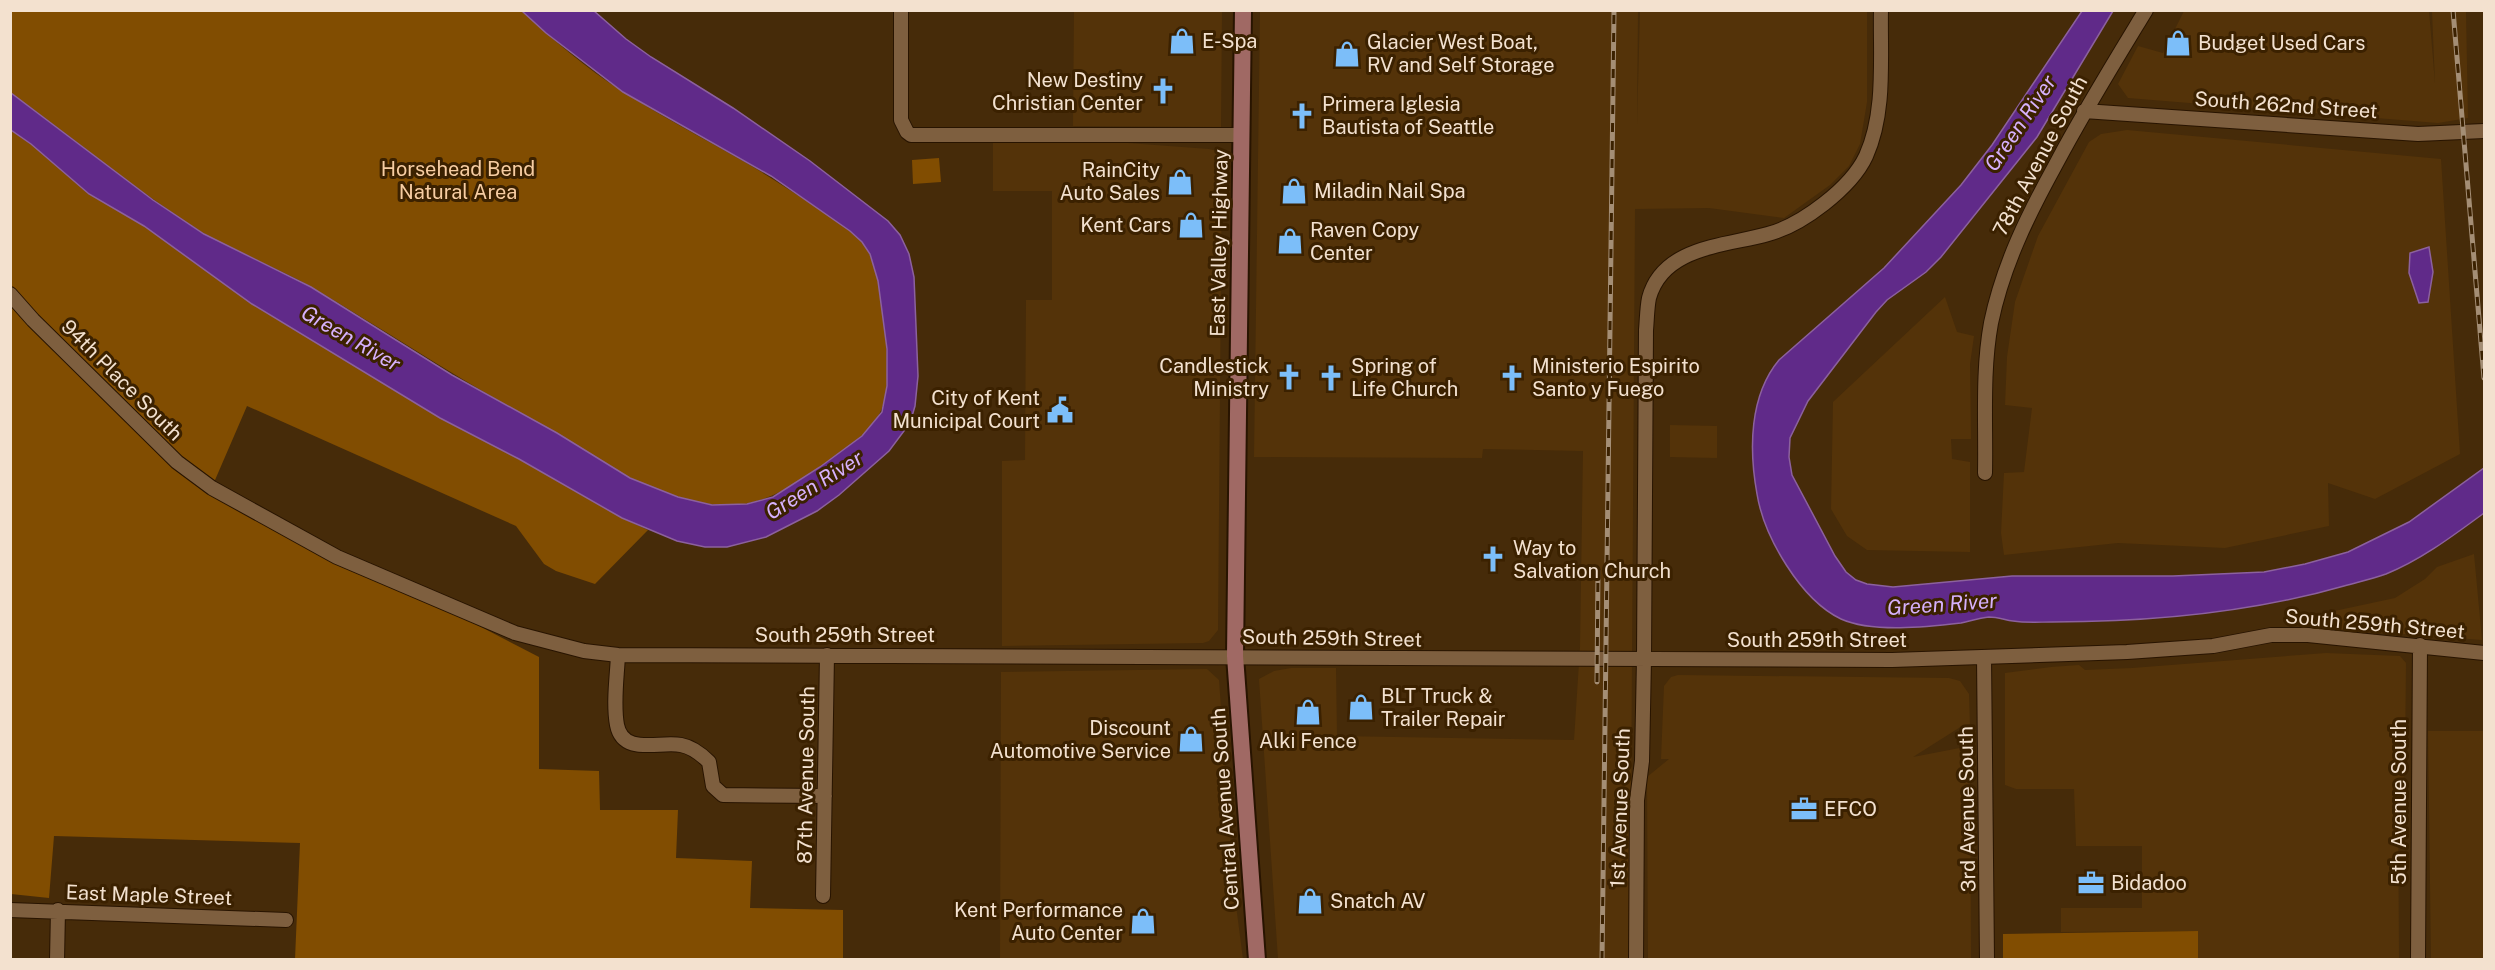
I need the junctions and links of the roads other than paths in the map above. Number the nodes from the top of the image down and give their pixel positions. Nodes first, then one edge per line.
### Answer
1 (901, 10) edge
2 (1243, 10) edge
3 (1881, 10) edge
4 (2146, 10) edge
5 (2084, 111) junction
6 (2484, 131) edge
7 (1242, 135) junction
8 (10, 294) edge
9 (1985, 473) dead end
10 (212, 488) joint
11 (2420, 645) junction
12 (2484, 653) edge
13 (618, 655) junction
14 (827, 655) junction
15 (1235, 656) junction
16 (1984, 657) junction
17 (1644, 659) junction
18 (825, 796) junction
19 (823, 896) dead end
20 (10, 910) edge
21 (58, 910) junction
22 (286, 920) dead end
23 (57, 960) edge
24 (1257, 960) edge
25 (1636, 960) edge
26 (1987, 960) edge
27 (2418, 960) edge

1 - 7 street
2 - 7 main road, East Valley Highway
3 - 17 street, 1st Avenue South
4 - 5 street, 78th Avenue South
5 - 6 street, South 262nd Street
5 - 9 street, 78th Avenue South
7 - 15 main road, East Valley Highway
8 - 10 street, 94th Place South
10 - 13 street, South 259th Street
11 - 12 street, South 259th Street
11 - 16 street, South 259th Street
11 - 27 street, 5th Avenue South
13 - 14 street, South 259th Street
13 - 18 street
14 - 15 street, South 259th Street
14 - 18 street, 87th Avenue South
15 - 17 street, South 259th Street
15 - 24 main road, Central Avenue South
16 - 17 street, South 259th Street
16 - 26 street, 3rd Avenue South
17 - 25 street, 1st Avenue South
18 - 19 street, 87th Avenue South
20 - 21 street, East Maple Street
21 - 22 street, East Maple Street
21 - 23 street

